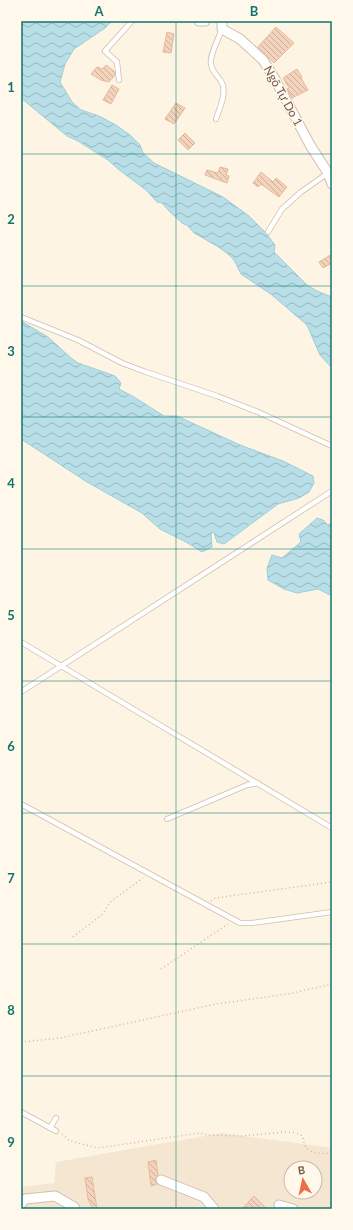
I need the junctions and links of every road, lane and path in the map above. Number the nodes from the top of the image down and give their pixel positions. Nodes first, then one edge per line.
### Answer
1 (132, 21) edge
2 (199, 21) edge
3 (205, 21) edge
4 (222, 25) edge
5 (119, 80) dead end
6 (216, 119) dead end
7 (328, 173) junction
8 (332, 184) edge
9 (268, 232) dead end
10 (21, 317) edge
11 (332, 446) edge
12 (332, 491) edge
13 (21, 642) edge
14 (61, 666) junction
15 (21, 692) edge
16 (258, 783) junction
17 (21, 804) edge
18 (167, 819) dead end
19 (332, 828) edge
20 (149, 873) junction
21 (332, 882) edge
22 (206, 904) junction
23 (332, 912) edge
24 (234, 920) junction
25 (73, 937) dead end
26 (161, 969) dead end
27 (332, 984) edge
28 (21, 1042) edge
29 (21, 1112) edge
30 (56, 1118) dead end
31 (50, 1128) junction
32 (56, 1131) joint
33 (332, 1153) edge
34 (161, 1180) dead end
35 (21, 1204) edge
36 (278, 1205) dead end
37 (75, 1209) edge
38 (214, 1209) edge
39 (293, 1209) edge

1 - 5 lane
2 - 3 street
4 - 6 lane
4 - 7 street, Ngõ Tự Do 1
7 - 8 street, Ngõ Tự Do 1
7 - 9 lane
10 - 11 lane
12 - 14 lane
13 - 14 lane
14 - 15 lane
14 - 16 lane
16 - 18 lane
16 - 19 lane
17 - 20 lane
20 - 22 lane
20 - 25 path
21 - 22 path
22 - 24 lane
23 - 24 lane
24 - 26 path
27 - 28 path
29 - 31 lane
30 - 31 lane
31 - 32 lane
32 - 33 path
34 - 38 street
35 - 37 street
36 - 39 street

